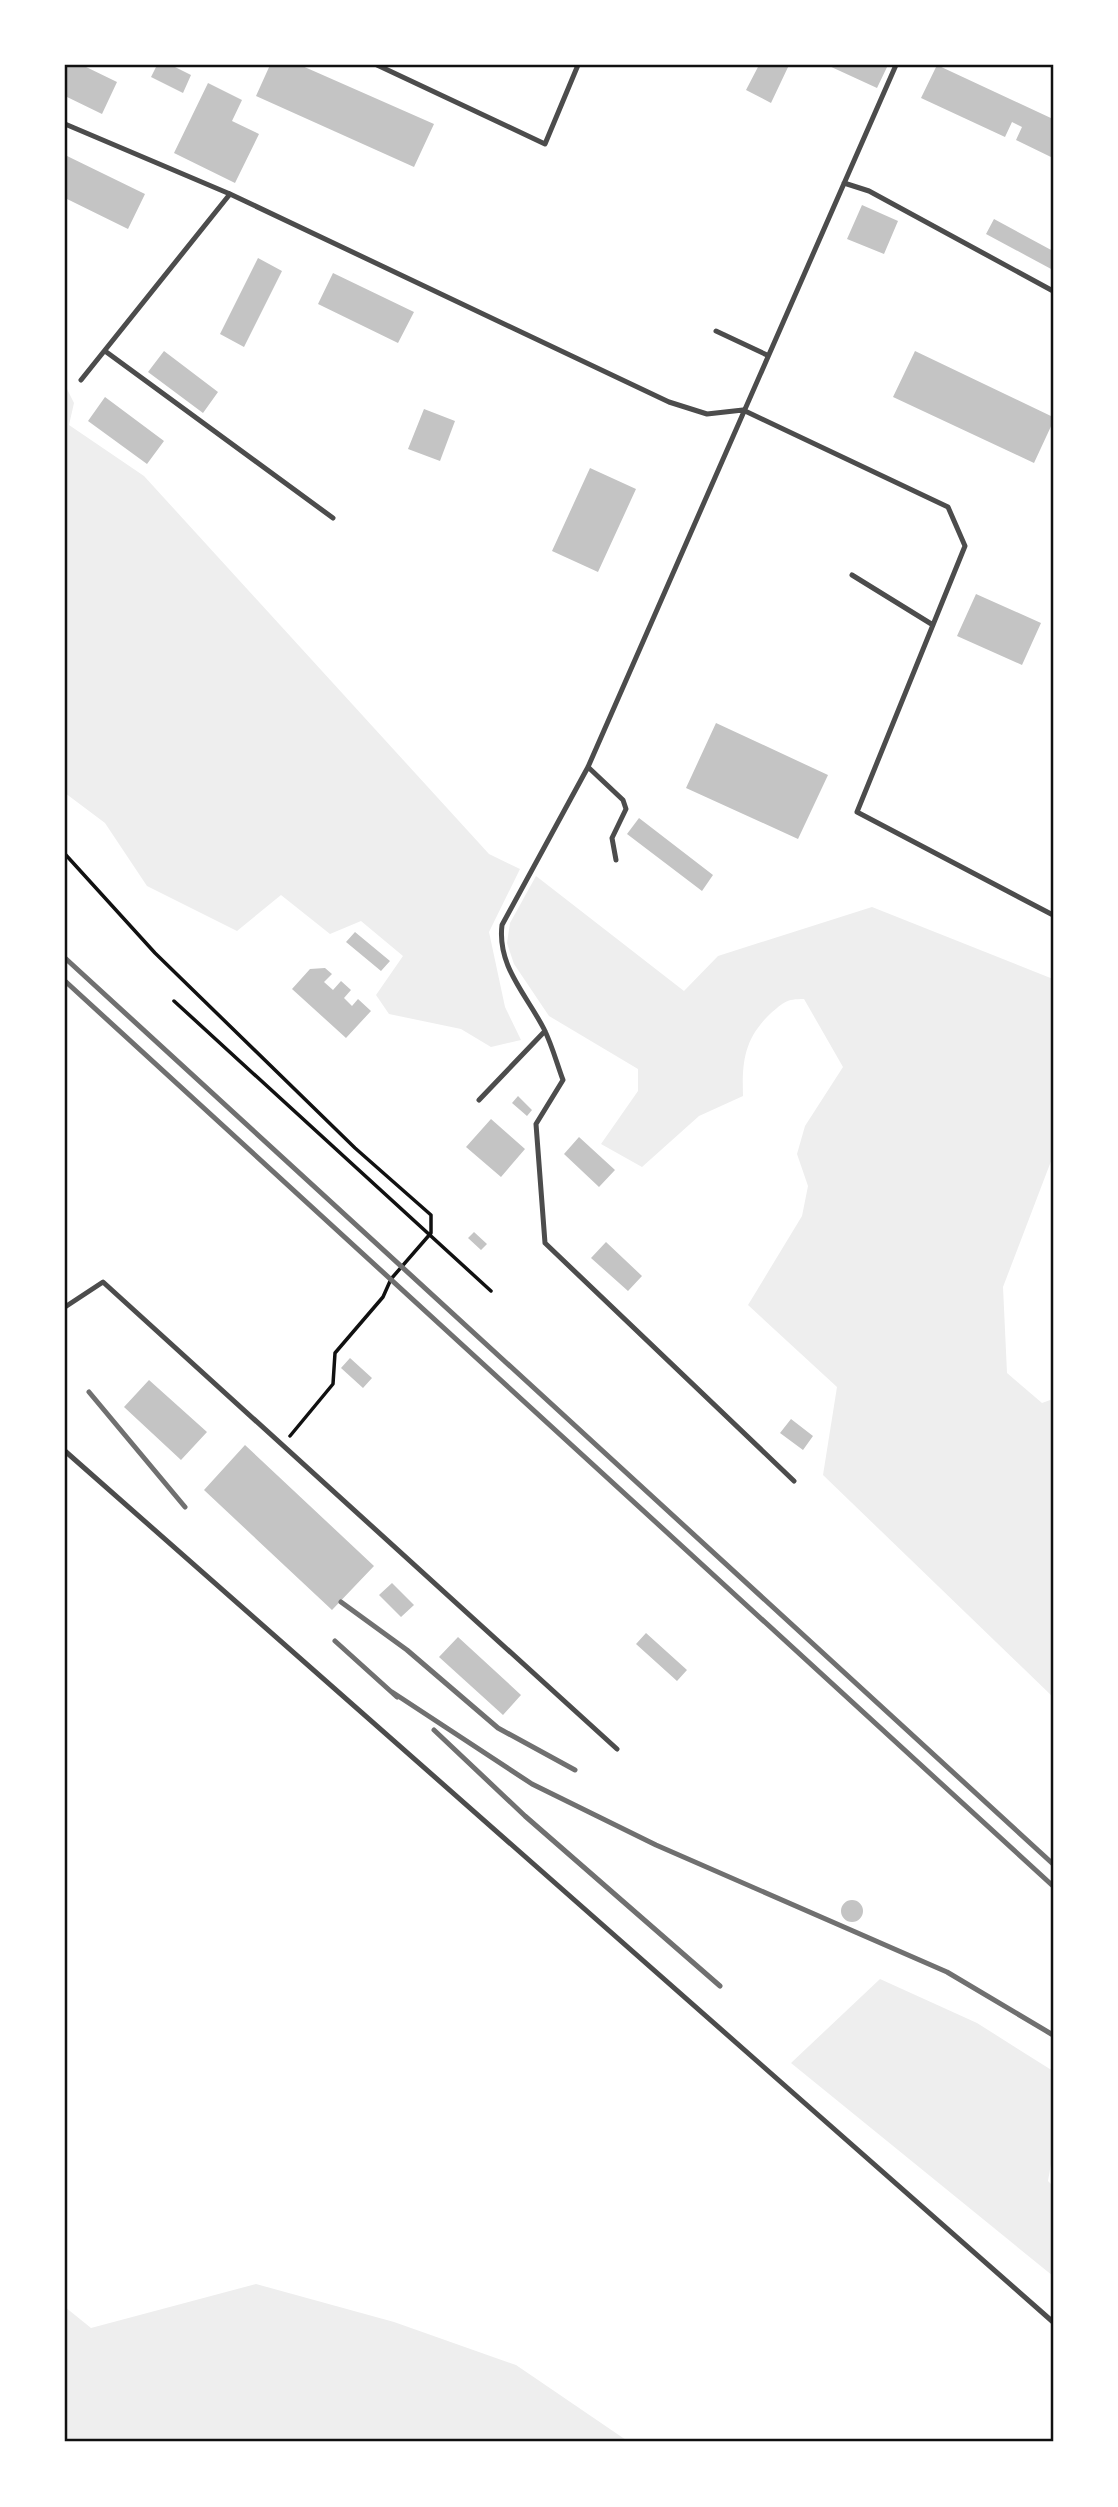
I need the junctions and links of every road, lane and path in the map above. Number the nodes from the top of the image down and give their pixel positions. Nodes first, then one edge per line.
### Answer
1 (377, 65) edge
2 (578, 65) edge
3 (896, 65) edge
4 (65, 124) edge
5 (844, 183) junction
6 (230, 194) junction
7 (1053, 291) edge
8 (716, 331) dead end
9 (105, 351) junction
10 (767, 355) junction
11 (81, 380) dead end
12 (743, 410) junction
13 (333, 518) dead end
14 (852, 575) dead end
15 (933, 625) junction
16 (588, 767) junction
17 (65, 854) edge
18 (616, 860) dead end
19 (1053, 915) edge
20 (174, 1001) dead end
21 (544, 1031) junction
22 (479, 1100) dead end
23 (429, 1234) junction
24 (491, 1291) dead end
25 (65, 1307) edge
26 (282, 1445) junction
27 (65, 1451) edge
28 (794, 1481) dead end
29 (617, 1749) dead end
30 (1052, 2318) edge

1 - 2 lane
3 - 5 lane
4 - 6 lane
5 - 7 lane
5 - 10 lane
6 - 9 lane
6 - 12 lane
8 - 10 lane
9 - 11 lane
9 - 13 lane
10 - 12 lane
12 - 15 lane
12 - 16 lane
14 - 15 lane
15 - 19 lane
16 - 18 lane
16 - 21 lane
17 - 23 path
20 - 23 path
21 - 22 lane
21 - 28 lane
23 - 24 path
23 - 26 path
25 - 26 lane
26 - 29 lane
27 - 30 lane

